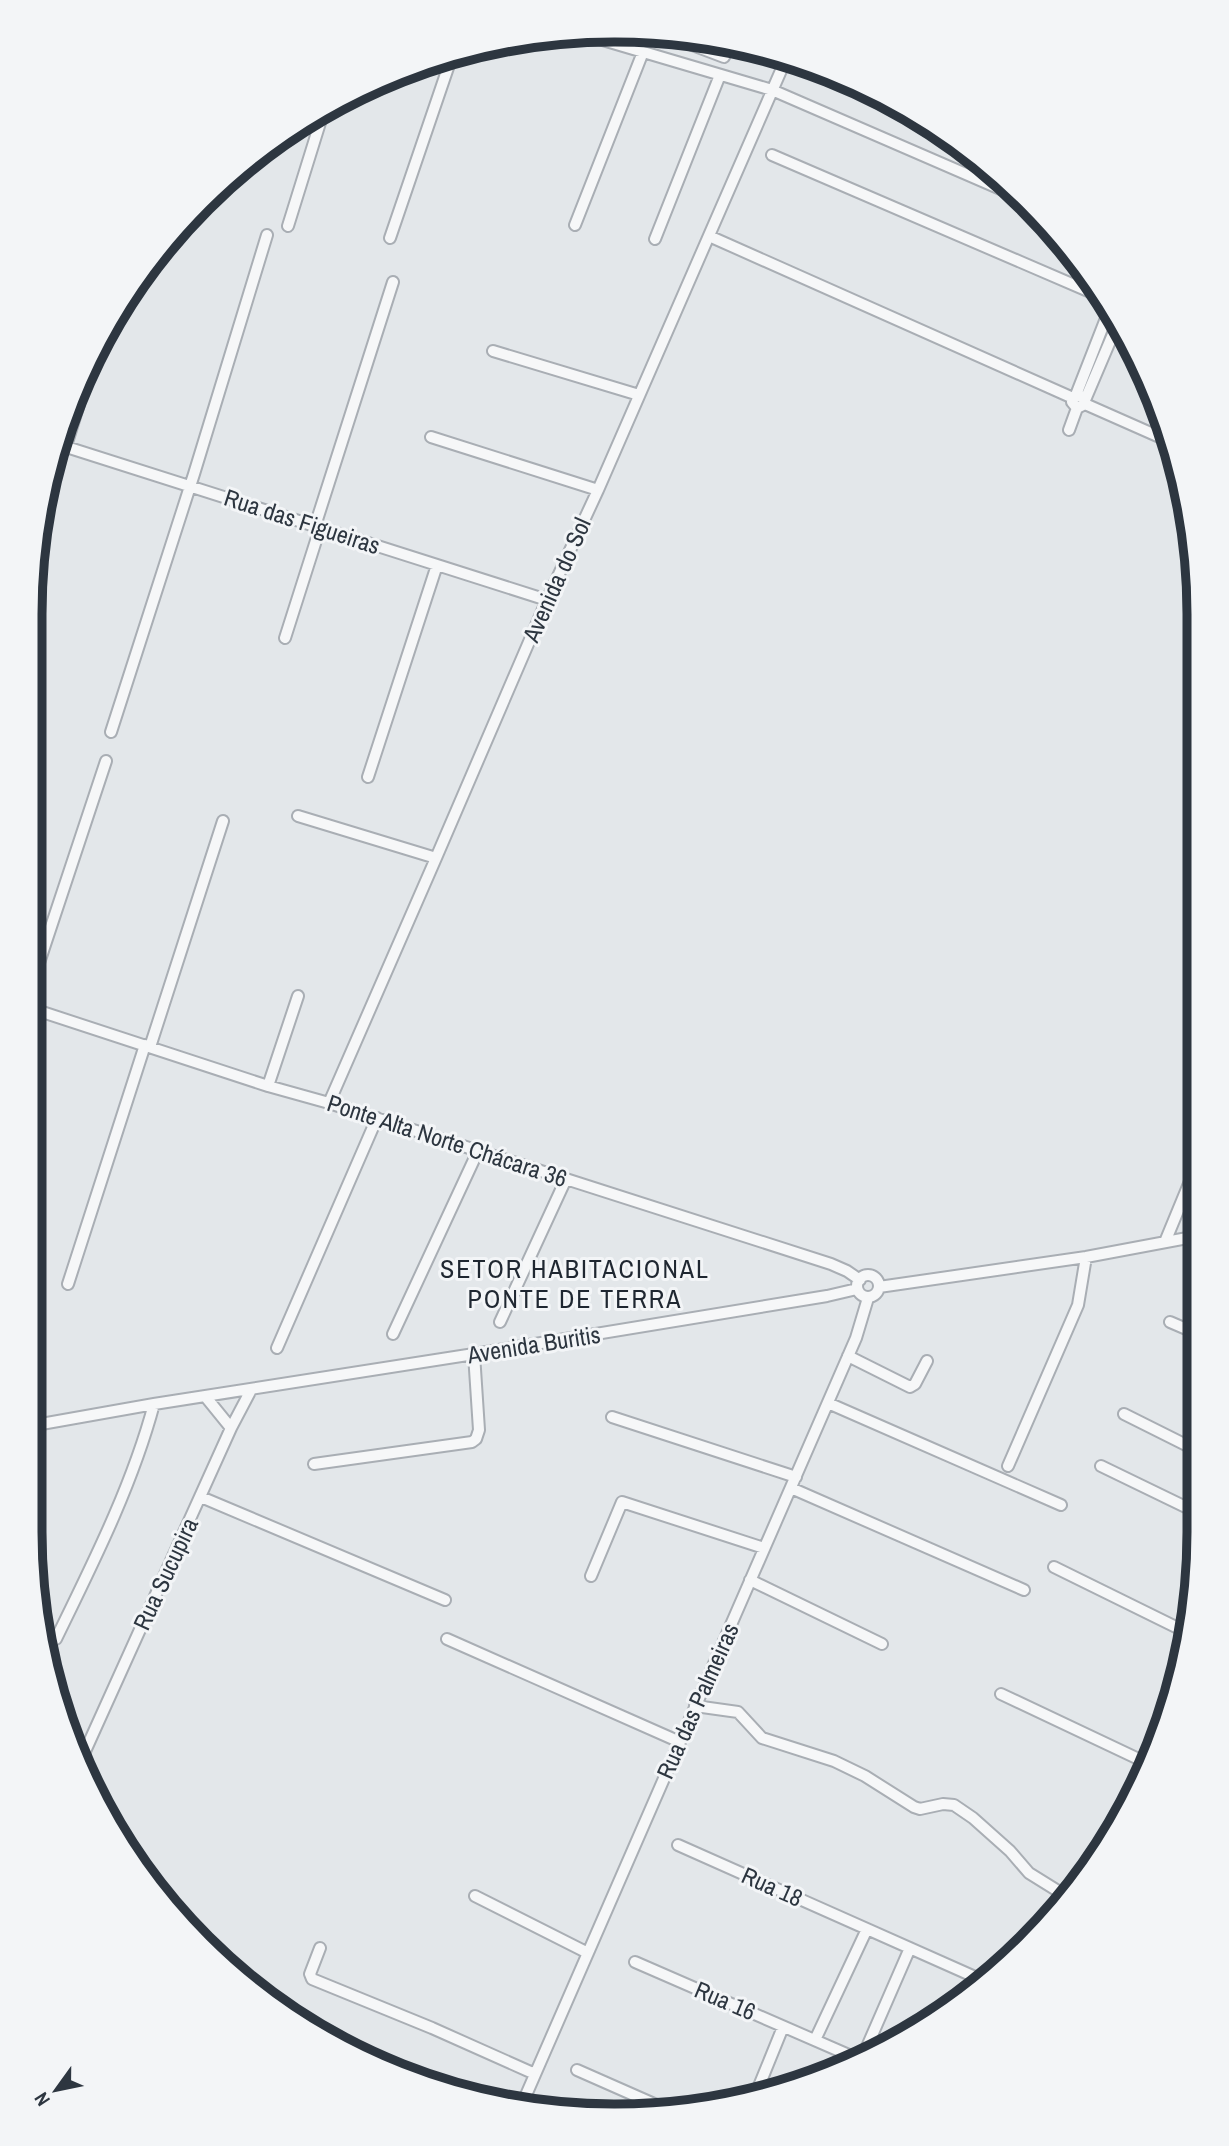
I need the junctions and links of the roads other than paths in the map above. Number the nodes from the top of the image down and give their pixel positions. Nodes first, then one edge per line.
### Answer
1 (610, 42) edge
2 (699, 49) edge
3 (643, 52) junction
4 (706, 52) junction
5 (726, 53) edge
6 (448, 67) edge
7 (782, 67) edge
8 (699, 69) junction
9 (720, 75) junction
10 (772, 90) junction
11 (320, 124) edge
12 (772, 155) dead end
13 (995, 187) edge
14 (575, 225) dead end
15 (288, 226) dead end
16 (267, 235) dead end
17 (709, 236) junction
18 (390, 238) dead end
19 (655, 239) dead end
20 (393, 282) dead end
21 (1087, 291) edge
22 (1106, 322) edge
23 (1113, 333) edge
24 (493, 351) dead end
25 (639, 395) junction
26 (1079, 401) junction
27 (1069, 430) dead end
28 (431, 437) dead end
29 (1159, 437) edge
30 (67, 447) edge
31 (190, 487) junction
32 (598, 490) junction
33 (317, 527) junction
34 (437, 565) junction
35 (547, 600) junction
36 (285, 638) dead end
37 (111, 732) dead end
38 (106, 761) dead end
39 (368, 777) dead end
40 (298, 816) dead end
41 (223, 821) dead end
42 (436, 858) junction
43 (42, 954) edge
44 (298, 996) dead end
45 (42, 1012) edge
46 (148, 1046) junction
47 (268, 1086) junction
48 (329, 1103) junction
49 (377, 1118) junction
50 (478, 1151) junction
51 (566, 1179) junction
52 (1187, 1189) edge
53 (1187, 1238) edge
54 (1165, 1242) junction
55 (1086, 1256) junction
56 (68, 1284) dead end
57 (859, 1284) junction
58 (879, 1287) junction
59 (868, 1298) junction
60 (500, 1322) dead end
61 (1170, 1322) dead end
62 (1187, 1329) edge
63 (393, 1334) dead end
64 (277, 1348) dead end
65 (474, 1354) junction
66 (848, 1356) junction
67 (927, 1361) dead end
68 (251, 1390) junction
69 (205, 1396) junction
70 (828, 1403) junction
71 (154, 1404) junction
72 (1124, 1414) dead end
73 (612, 1417) dead end
74 (42, 1424) edge
75 (231, 1428) junction
76 (1187, 1446) edge
77 (314, 1464) dead end
78 (1008, 1466) dead end
79 (1101, 1466) dead end
80 (793, 1482) junction
81 (201, 1497) junction
82 (1061, 1505) dead end
83 (1187, 1508) edge
84 (764, 1548) junction
85 (1054, 1567) dead end
86 (591, 1576) dead end
87 (750, 1580) junction
88 (1024, 1590) dead end
89 (445, 1600) dead end
90 (1178, 1628) edge
91 (56, 1639) dead end
92 (447, 1639) dead end
93 (881, 1644) dead end
94 (1001, 1694) dead end
95 (695, 1706) junction
96 (680, 1742) junction
97 (84, 1746) edge
98 (1139, 1759) edge
99 (678, 1845) dead end
100 (1059, 1892) edge
101 (475, 1896) dead end
102 (867, 1929) junction
103 (320, 1948) dead end
104 (909, 1948) junction
105 (587, 1953) junction
106 (635, 1962) dead end
107 (974, 1977) edge
108 (783, 2027) junction
109 (815, 2040) junction
110 (868, 2045) edge
111 (847, 2054) edge
112 (578, 2070) dead end
113 (535, 2074) junction
114 (759, 2085) edge
115 (525, 2097) edge
116 (652, 2103) edge

1 - 3 street
2 - 4 street
3 - 8 street
3 - 14 street
4 - 5 street
4 - 8 street
6 - 18 street
7 - 10 street, Avenida do Sol
8 - 9 street
9 - 10 street
9 - 19 street
10 - 13 street
10 - 17 street, Avenida do Sol
11 - 15 street
12 - 21 street
16 - 31 street
17 - 25 street, Avenida do Sol
17 - 26 street
20 - 33 street
22 - 26 street
23 - 26 street
24 - 25 street
25 - 32 street, Avenida do Sol
26 - 27 street
26 - 29 street
28 - 32 street
30 - 31 street, Rua das Figueiras
31 - 33 street, Rua das Figueiras
31 - 37 street
32 - 35 street, Avenida do Sol
33 - 34 street, Rua das Figueiras
33 - 36 street
34 - 35 street, Rua das Figueiras
34 - 39 street
35 - 42 street, Avenida do Sol
38 - 43 street
40 - 42 street
41 - 46 street
42 - 48 street, Avenida do Sol
44 - 47 street
45 - 46 street, Ponte Alta Norte Chácara 36
46 - 47 street, Ponte Alta Norte Chácara 36
46 - 56 street
47 - 48 street, Ponte Alta Norte Chácara 36
48 - 49 street, Ponte Alta Norte Chácara 36
49 - 50 street, Ponte Alta Norte Chácara 36
49 - 64 street
50 - 51 street, Ponte Alta Norte Chácara 36
50 - 63 street
51 - 57 street, Ponte Alta Norte Chácara 36
51 - 60 street
52 - 54 street
53 - 54 street
54 - 55 street
55 - 58 street
55 - 78 street
57 - 58 street
57 - 59 street
57 - 65 street, Avenida Buritis
58 - 59 street
59 - 66 street, Rua das Palmeiras
61 - 62 street
65 - 68 street, Avenida Buritis
65 - 77 street
66 - 67 street
66 - 70 street, Rua das Palmeiras
68 - 69 street, Avenida Buritis
68 - 75 street, Rua Sucupira
69 - 71 street, Avenida Buritis
69 - 75 street
70 - 80 street, Rua das Palmeiras
70 - 82 street
71 - 74 street, Avenida Buritis
71 - 91 street
72 - 76 street
73 - 80 street
75 - 81 street, Rua Sucupira
79 - 83 street
80 - 84 street, Rua das Palmeiras
80 - 88 street
81 - 89 street
81 - 97 street, Rua Sucupira
84 - 86 street
84 - 87 street, Rua das Palmeiras
85 - 90 street
87 - 93 street
87 - 95 street, Rua das Palmeiras
92 - 96 street
94 - 98 street
95 - 96 street, Rua das Palmeiras
95 - 100 street
96 - 105 street, Rua das Palmeiras
99 - 102 street, Rua 18
101 - 105 street
102 - 104 street, Rua 18
102 - 109 street
103 - 113 street
104 - 107 street, Rua 18
104 - 110 street
105 - 113 street, Rua das Palmeiras
106 - 108 street, Rua 16
108 - 109 street, Rua 16
108 - 114 street
109 - 111 street, Rua 16
112 - 116 street
113 - 115 street, Rua das Palmeiras

